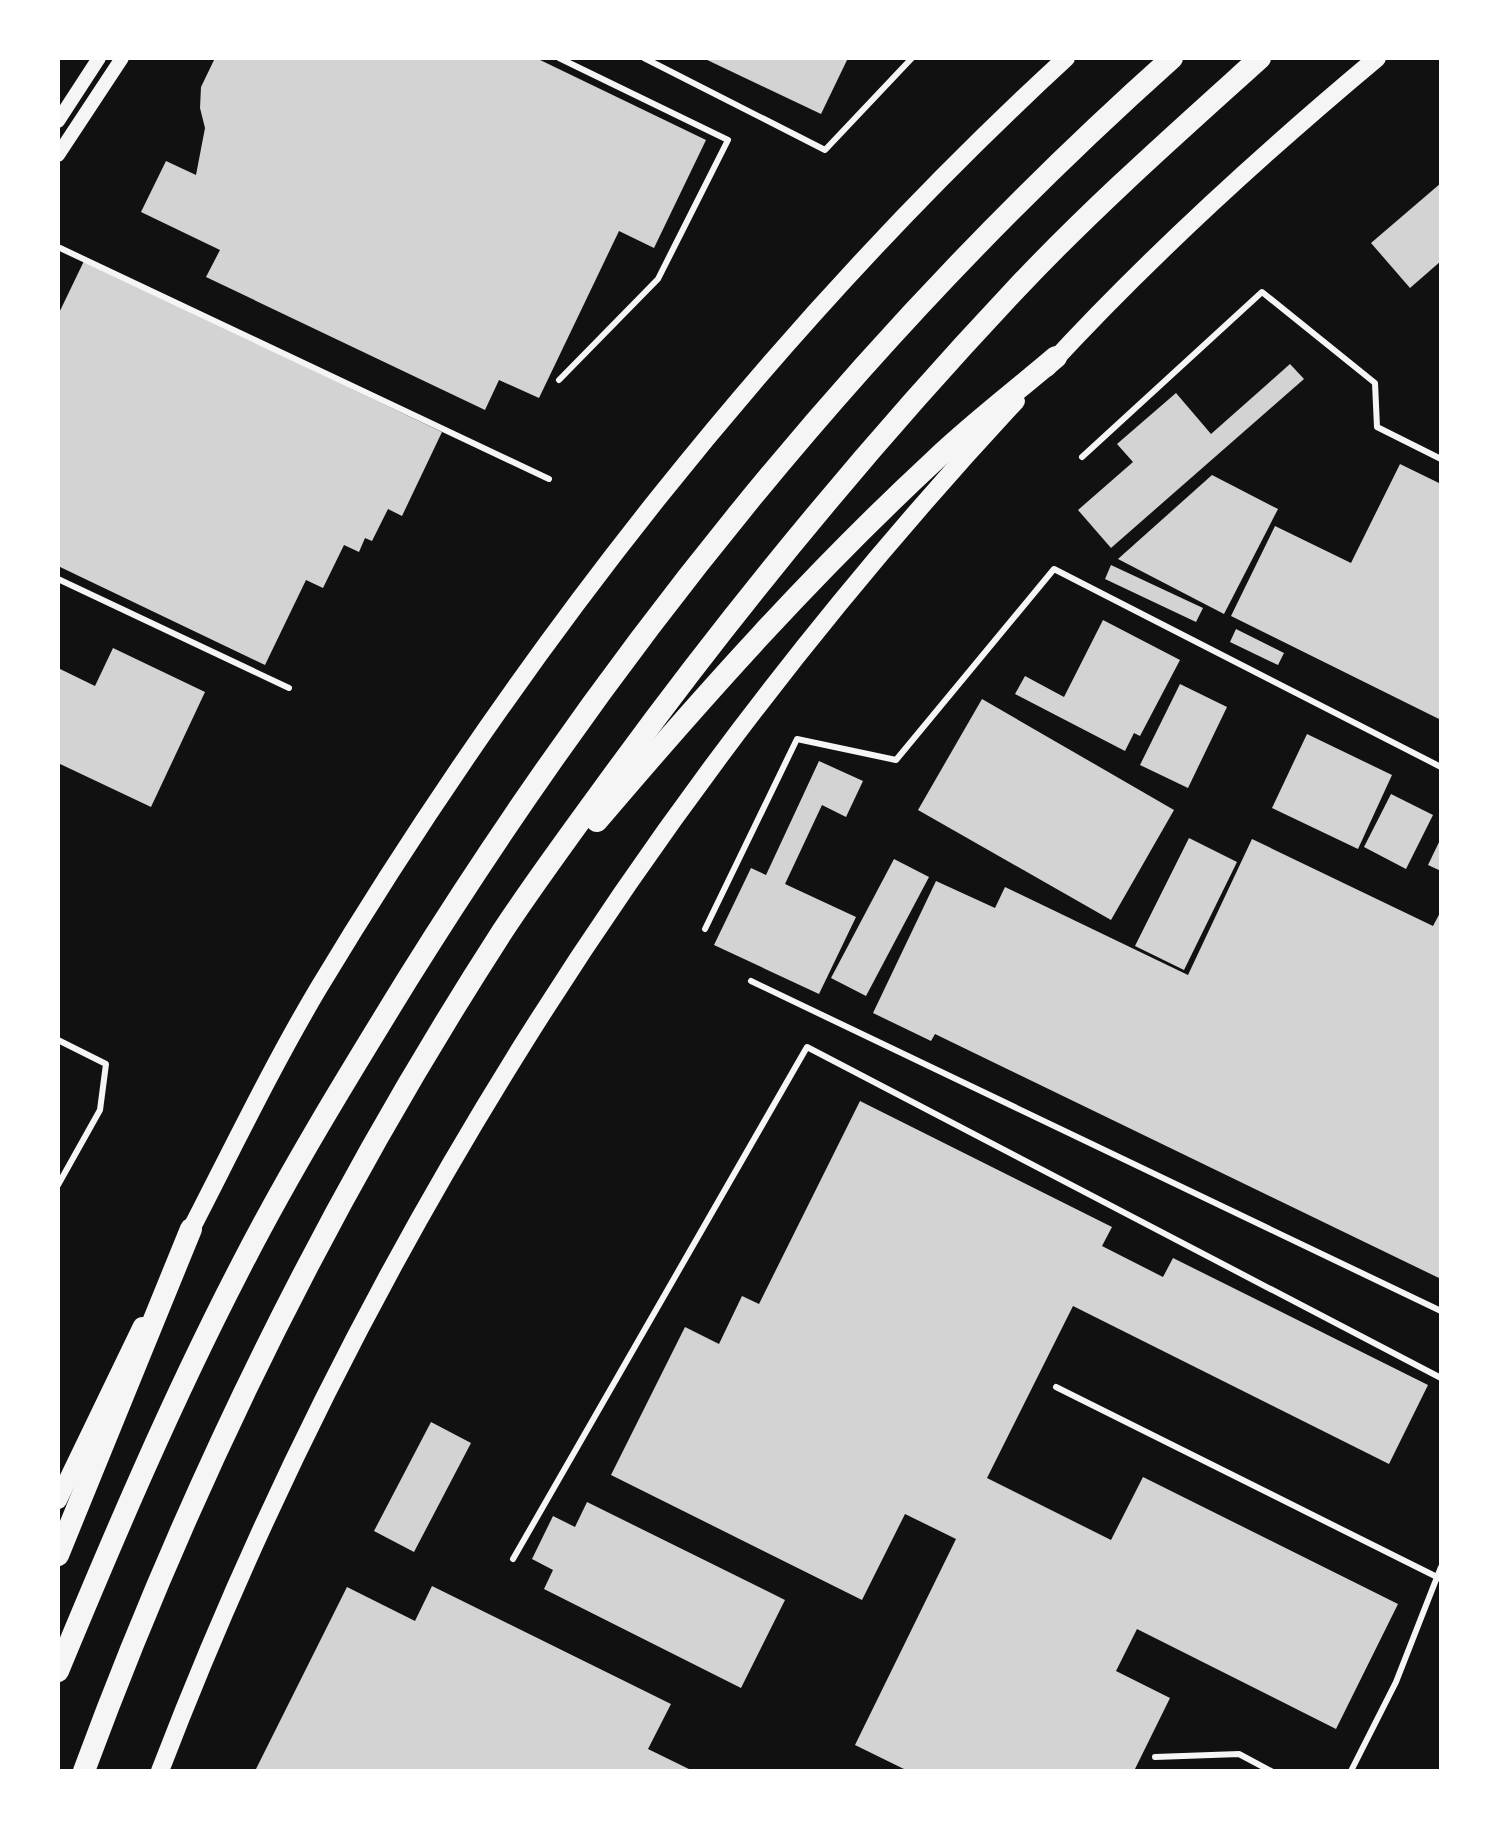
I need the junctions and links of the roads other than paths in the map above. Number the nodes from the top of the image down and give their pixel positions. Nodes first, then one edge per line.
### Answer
1 (99, 58) edge
2 (122, 58) edge
3 (559, 58) edge
4 (644, 58) edge
5 (912, 58) edge
6 (1066, 58) edge
7 (1172, 58) edge
8 (1260, 58) edge
9 (1377, 58) edge
10 (58, 121) edge
11 (58, 155) edge
12 (58, 247) edge
13 (1056, 357) junction
14 (559, 380) dead end
15 (1082, 457) dead end
16 (1441, 459) edge
17 (549, 479) dead end
18 (58, 579) edge
19 (289, 688) dead end
20 (1441, 767) edge
21 (705, 929) dead end
22 (503, 932) junction
23 (751, 981) dead end
24 (58, 1040) edge
25 (58, 1185) edge
26 (191, 1229) junction
27 (1441, 1311) edge
28 (1441, 1378) edge
29 (1056, 1387) dead end
30 (58, 1500) edge
31 (58, 1555) edge
32 (513, 1559) dead end
33 (1441, 1567) edge
34 (1439, 1578) edge
35 (58, 1671) edge
36 (1155, 1757) dead end
37 (84, 1771) edge
38 (160, 1771) edge
39 (1271, 1771) edge
40 (1351, 1771) edge

1 - 10 street
2 - 11 street
3 - 14 lane
4 - 5 lane
6 - 26 main road
7 - 35 highway
8 - 22 highway
9 - 13 main road
12 - 17 lane
13 - 22 highway
13 - 38 main road
15 - 16 lane
18 - 19 lane
20 - 21 lane
22 - 37 highway
23 - 27 lane
24 - 25 lane
26 - 30 main road
26 - 31 highway
28 - 32 lane
29 - 34 lane
33 - 34 lane
34 - 40 lane
36 - 39 lane

